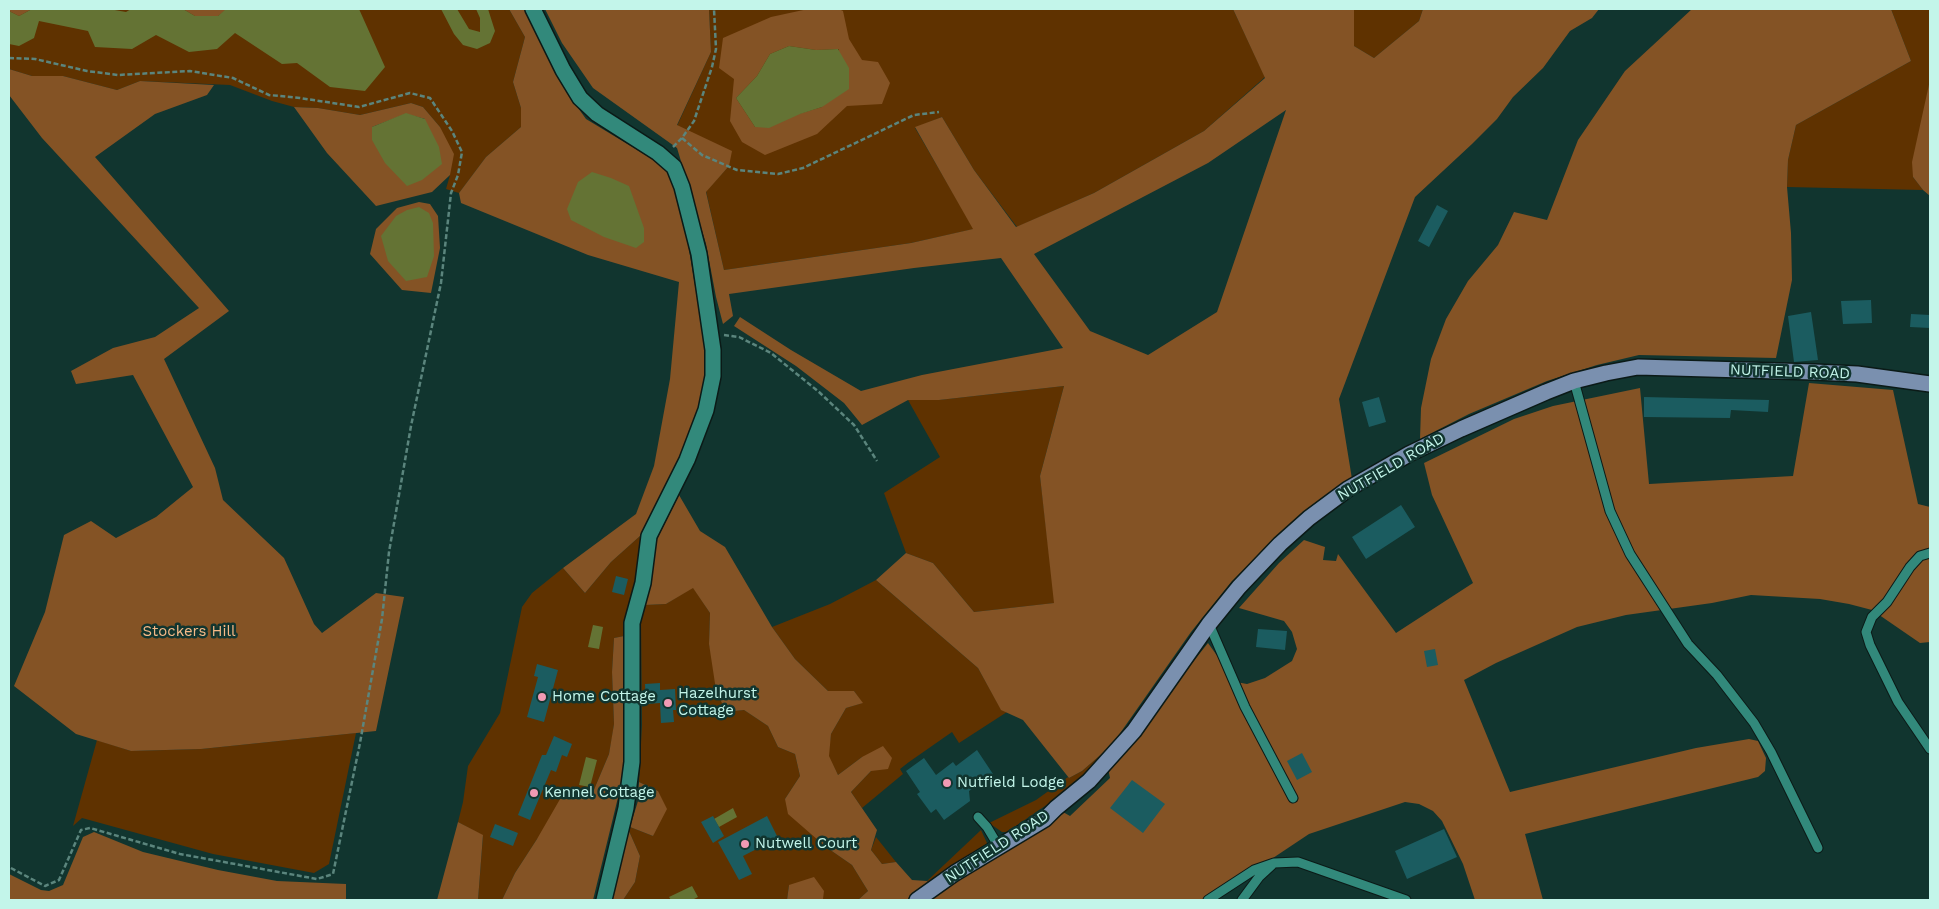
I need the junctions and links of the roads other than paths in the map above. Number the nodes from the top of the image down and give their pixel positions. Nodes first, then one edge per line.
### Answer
1 (533, 9) edge
2 (1574, 381) junction
3 (1930, 384) edge
4 (1930, 552) edge
5 (1209, 624) junction
6 (1930, 750) edge
7 (1293, 798) dead end
8 (978, 817) dead end
9 (999, 847) junction
10 (1818, 848) dead end
11 (1274, 863) junction
12 (604, 900) edge
13 (917, 900) edge
14 (1208, 900) edge
15 (1242, 900) edge
16 (1406, 900) edge

1 - 12 street
2 - 3 main road, NUTFIELD ROAD
2 - 5 main road, NUTFIELD ROAD
2 - 10 lane
4 - 6 lane
5 - 7 lane
5 - 9 main road, NUTFIELD ROAD
8 - 9 lane
9 - 13 main road, NUTFIELD ROAD
11 - 14 lane
11 - 15 lane
11 - 16 lane

